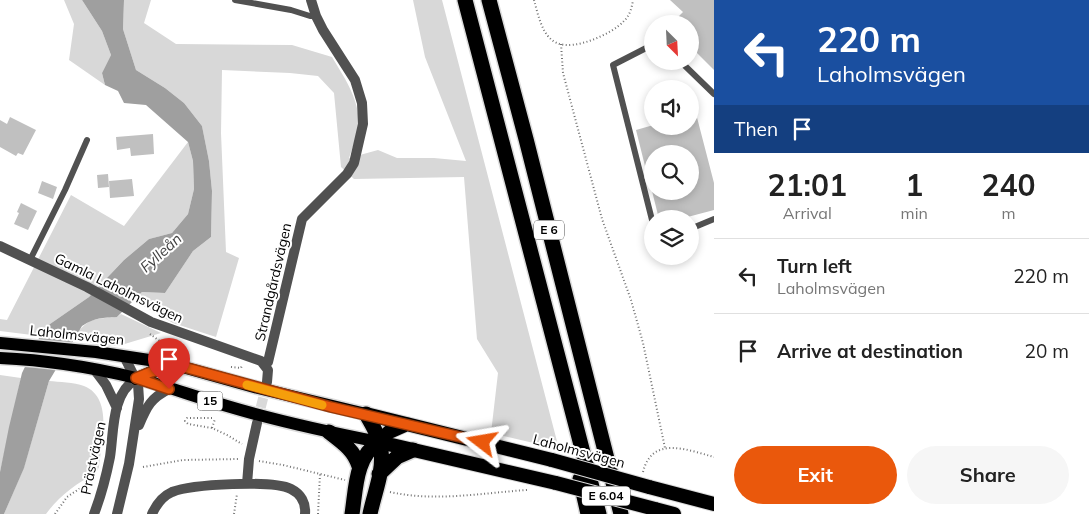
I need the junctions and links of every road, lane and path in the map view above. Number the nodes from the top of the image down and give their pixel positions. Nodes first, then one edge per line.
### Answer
1 (235, 0) edge
2 (311, 0) edge
3 (465, 0) edge
4 (489, 0) edge
5 (534, 0) edge
6 (633, 0) edge
7 (316, 16) junction
8 (561, 44) junction
9 (644, 49) edge
10 (689, 70) edge
11 (714, 94) edge
12 (88, 140) dead end
13 (649, 210) edge
14 (714, 219) edge
15 (699, 225) edge
16 (0, 246) edge
17 (30, 260) junction
18 (151, 322) junction
19 (0, 343) edge
20 (557, 349) junction
21 (182, 353) dead end
22 (124, 356) junction
23 (0, 358) edge
24 (242, 362) dead end
25 (266, 364) junction
26 (180, 366) junction
27 (231, 367) dead end
28 (94, 369) junction
29 (136, 378) junction
30 (267, 382) tunnel mouth
31 (169, 389) junction
32 (117, 408) junction
33 (366, 414) junction
34 (212, 418) dead end
35 (215, 419) dead end
36 (257, 423) tunnel mouth
37 (407, 424) junction
38 (212, 428) junction
39 (329, 432) junction
40 (134, 437) junction
41 (379, 442) junction
42 (251, 446) junction
43 (665, 448) junction
44 (413, 450) junction
45 (714, 457) edge
46 (249, 459) junction
47 (359, 466) junction
48 (143, 467) dead end
49 (320, 474) junction
50 (379, 474) junction
51 (98, 477) dead end
52 (348, 481) dead end
53 (646, 481) junction
54 (243, 483) junction
55 (383, 490) dead end
56 (529, 490) dead end
57 (714, 504) edge
58 (55, 514) edge
59 (94, 514) edge
60 (117, 514) edge
61 (152, 514) edge
62 (234, 514) edge
63 (305, 514) edge
64 (318, 514) edge
65 (352, 514) edge
66 (370, 514) edge
67 (588, 514) edge
68 (600, 514) edge
69 (621, 514) edge
70 (674, 514) edge

1 - 7 lane
2 - 7 street, Strandgårdsvägen
3 - 20 highway, E 6
4 - 69 highway, E 6
5 - 8 path
6 - 8 path
7 - 25 street, Strandgårdsvägen
8 - 43 path
9 - 13 lane
10 - 11 lane
12 - 17 lane
14 - 15 lane
16 - 17 street, Gamla Laholmsvägen
17 - 18 street, Gamla Laholmsvägen
18 - 21 path
18 - 25 street, Gamla Laholmsvägen
19 - 22 main road, Laholmsvägen / 15
20 - 67 highway
20 - 68 highway, E 6
22 - 26 main road, Laholmsvägen / 15
22 - 29 street
23 - 28 main road, 15
24 - 27 path
25 - 30 street
26 - 29 main road, Laholmsvägen / 15
26 - 33 main road, Laholmsvägen / 15
28 - 29 main road, 15
28 - 32 street, Prästvägen
29 - 31 main road, 15
29 - 32 street, Prästvägen
29 - 40 street
31 - 39 main road, 15
31 - 40 street
32 - 59 street, Prästvägen
33 - 37 highway, Laholmsvägen / E 6.04
33 - 41 highway
34 - 38 path
35 - 38 path
36 - 42 street
37 - 41 highway
37 - 53 highway, Laholmsvägen / E 6.04, bridge
38 - 42 path
39 - 41 main road, 15
39 - 47 highway
40 - 60 street
41 - 44 highway, E 6.04
41 - 47 highway
41 - 50 highway
42 - 46 street
43 - 45 path
43 - 53 path
44 - 50 highway
44 - 70 highway, E 6.04, bridge
46 - 48 path
46 - 49 path
46 - 54 street
47 - 65 highway
49 - 52 path
49 - 64 path
50 - 66 highway
51 - 58 path
53 - 57 highway, Laholmsvägen / E 6.04
54 - 61 street
54 - 62 path
54 - 63 street
55 - 56 path

